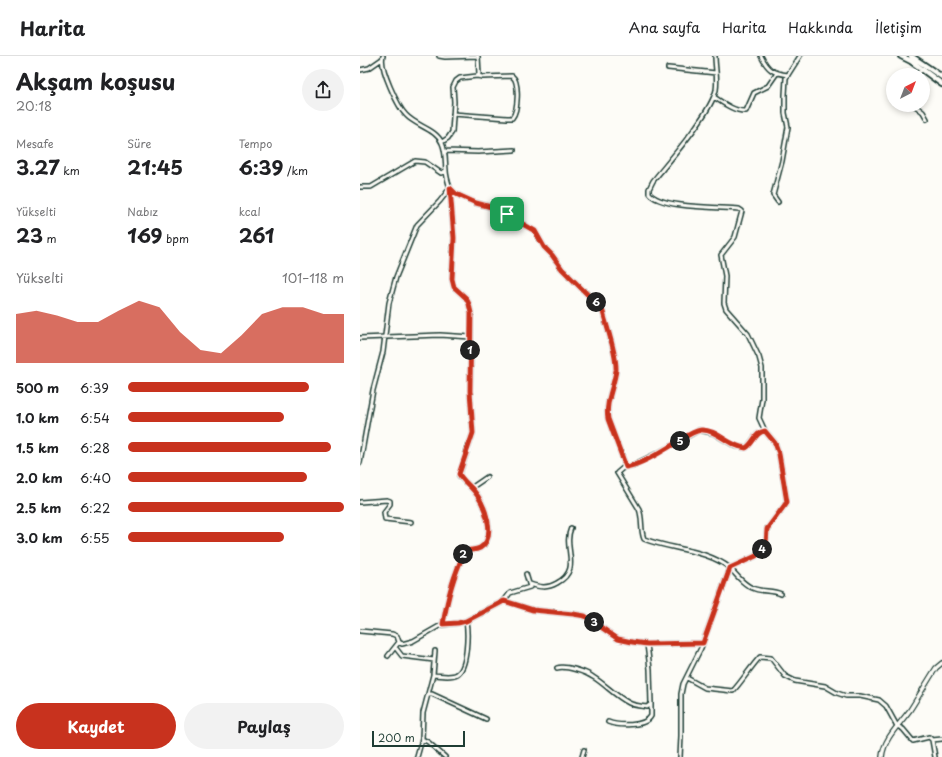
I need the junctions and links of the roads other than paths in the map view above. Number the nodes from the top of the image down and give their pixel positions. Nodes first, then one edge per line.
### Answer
1 (439, 56) edge
2 (478, 56) edge
3 (715, 56) edge
4 (761, 56) edge
5 (800, 56) edge
6 (901, 56) edge
7 (911, 56) edge
8 (383, 58) edge
9 (668, 68) dead end
10 (919, 68) edge
11 (360, 70) edge
12 (716, 73) junction
13 (777, 74) junction
14 (788, 75) junction
15 (477, 76) junction
16 (930, 76) edge
17 (942, 77) edge
18 (942, 84) edge
19 (714, 97) junction
20 (923, 112) edge
21 (453, 114) junction
22 (927, 119) dead end
23 (442, 142) junction
24 (514, 150) dead end
25 (445, 151) junction
26 (446, 171) junction
27 (360, 187) edge
28 (450, 188) junction
29 (778, 202) dead end
30 (386, 337) junction
31 (470, 337) junction
32 (360, 338) edge
33 (765, 431) junction
34 (360, 463) edge
35 (626, 467) junction
36 (487, 477) dead end
37 (471, 488) junction
38 (360, 502) edge
39 (411, 522) dead end
40 (571, 528) dead end
41 (730, 568) junction
42 (526, 574) dead end
43 (530, 584) junction
44 (781, 594) dead end
45 (504, 601) junction
46 (466, 621) junction
47 (443, 624) junction
48 (360, 631) edge
49 (399, 642) junction
50 (703, 643) junction
51 (647, 644) junction
52 (395, 647) junction
53 (435, 651) dead end
54 (388, 656) dead end
55 (434, 660) junction
56 (942, 663) edge
57 (557, 668) dead end
58 (433, 675) junction
59 (687, 678) junction
60 (428, 694) junction
61 (651, 704) junction
62 (486, 719) dead end
63 (608, 722) dead end
64 (897, 726) junction
65 (422, 739) junction
66 (942, 739) edge
67 (932, 740) junction
68 (584, 750) dead end
69 (417, 757) edge
70 (445, 757) edge
71 (582, 757) edge
72 (680, 757) edge
73 (882, 757) edge
74 (935, 757) edge

1 - 2 street
2 - 15 street
3 - 12 street
4 - 13 street
5 - 14 street
6 - 10 highway
7 - 17 highway
8 - 11 street
8 - 23 street
9 - 12 street
12 - 19 street
13 - 14 street
13 - 19 street
14 - 29 street
15 - 21 street
15 - 21 street
16 - 18 highway
19 - 33 street
20 - 22 street
21 - 23 street
23 - 25 street
24 - 25 street
25 - 26 street
26 - 27 street
26 - 28 street
28 - 30 street
28 - 31 street
28 - 35 street
30 - 31 street
30 - 32 street
30 - 34 street
31 - 37 street
33 - 35 street
33 - 41 street
35 - 41 street
36 - 37 street
37 - 47 street
38 - 39 street
40 - 43 street
41 - 44 street
41 - 50 street
42 - 43 street
43 - 45 street
45 - 46 street
45 - 51 street
46 - 47 street
46 - 58 street
47 - 49 street
48 - 49 street
49 - 52 street
50 - 51 street
50 - 59 street
51 - 61 street
52 - 54 street
52 - 55 street
53 - 55 street
55 - 58 street
56 - 64 street
57 - 61 street
58 - 60 street
59 - 64 street
59 - 72 street
60 - 62 street
60 - 65 street
61 - 63 street
64 - 67 street
64 - 73 street
65 - 69 street
65 - 70 street
66 - 67 street
67 - 74 street
68 - 71 street

